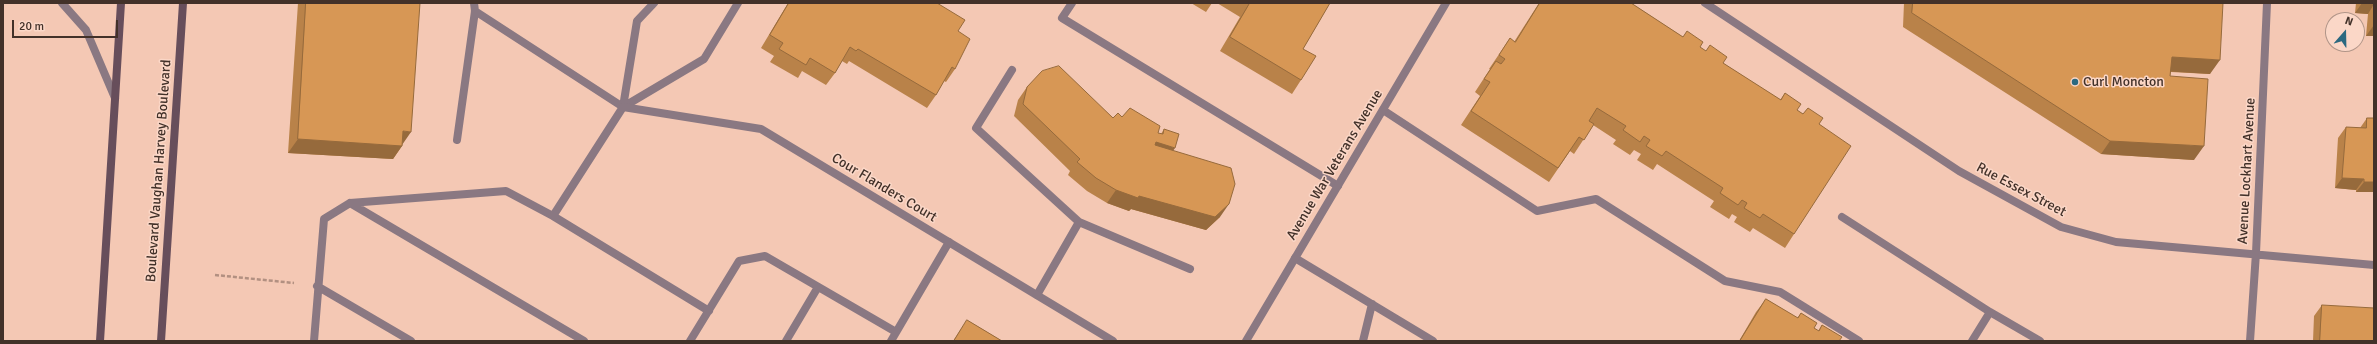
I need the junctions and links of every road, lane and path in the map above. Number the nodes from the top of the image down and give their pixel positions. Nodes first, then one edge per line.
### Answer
1 (62, 3) edge
2 (121, 3) edge
3 (183, 3) edge
4 (654, 3) edge
5 (738, 3) edge
6 (1072, 3) edge
7 (1446, 3) edge
8 (1705, 3) edge
9 (2267, 3) edge
10 (474, 7) edge
11 (1012, 70) dead end
12 (115, 98) junction
13 (623, 107) junction
14 (1383, 110) junction
15 (457, 140) dead end
16 (1338, 186) junction
17 (350, 203) junction
18 (552, 216) junction
19 (1842, 217) dead end
20 (1079, 222) junction
21 (949, 242) junction
22 (2256, 253) junction
23 (1295, 258) junction
24 (2374, 265) edge
25 (1190, 269) dead end
26 (215, 275) dead end
27 (317, 286) junction
28 (818, 287) junction
29 (1037, 295) junction
30 (1372, 304) junction
31 (709, 311) junction
32 (1990, 312) junction
33 (896, 332) junction
34 (100, 341) edge
35 (161, 341) edge
36 (314, 341) edge
37 (411, 341) edge
38 (584, 341) edge
39 (690, 341) edge
40 (786, 341) edge
41 (891, 341) edge
42 (1113, 341) edge
43 (1246, 341) edge
44 (1363, 341) edge
45 (1433, 341) edge
46 (1859, 341) edge
47 (1972, 341) edge
48 (2040, 341) edge
49 (2250, 341) edge

1 - 12 street
2 - 12 main road
3 - 35 main road, Boulevard Vaughan Harvey Boulevard
4 - 13 street
5 - 13 street
6 - 16 street
7 - 14 street, Avenue War Veterans Avenue
8 - 22 street, Rue Essex Street
9 - 22 street, Avenue Lockhart Avenue
10 - 13 street
10 - 15 street
11 - 20 street
12 - 34 main road
13 - 18 street
13 - 21 street, Cour Flanders Court
14 - 16 street, Avenue War Veterans Avenue
14 - 46 street
16 - 23 street, Avenue War Veterans Avenue
17 - 18 street
17 - 27 street
17 - 38 street
18 - 31 street
19 - 32 street
20 - 25 street
20 - 29 street
21 - 29 street, Cour Flanders Court
21 - 33 street
22 - 24 street, Rue Essex Street
22 - 49 street, Avenue Lockhart Avenue
23 - 30 street
23 - 43 street, Avenue War Veterans Avenue
26 - 27 path
27 - 36 street
27 - 37 street
28 - 31 street
28 - 33 street
28 - 40 street
29 - 42 street, Cour Flanders Court
30 - 44 street
30 - 45 street
31 - 39 street
32 - 47 street
32 - 48 street
33 - 41 street

